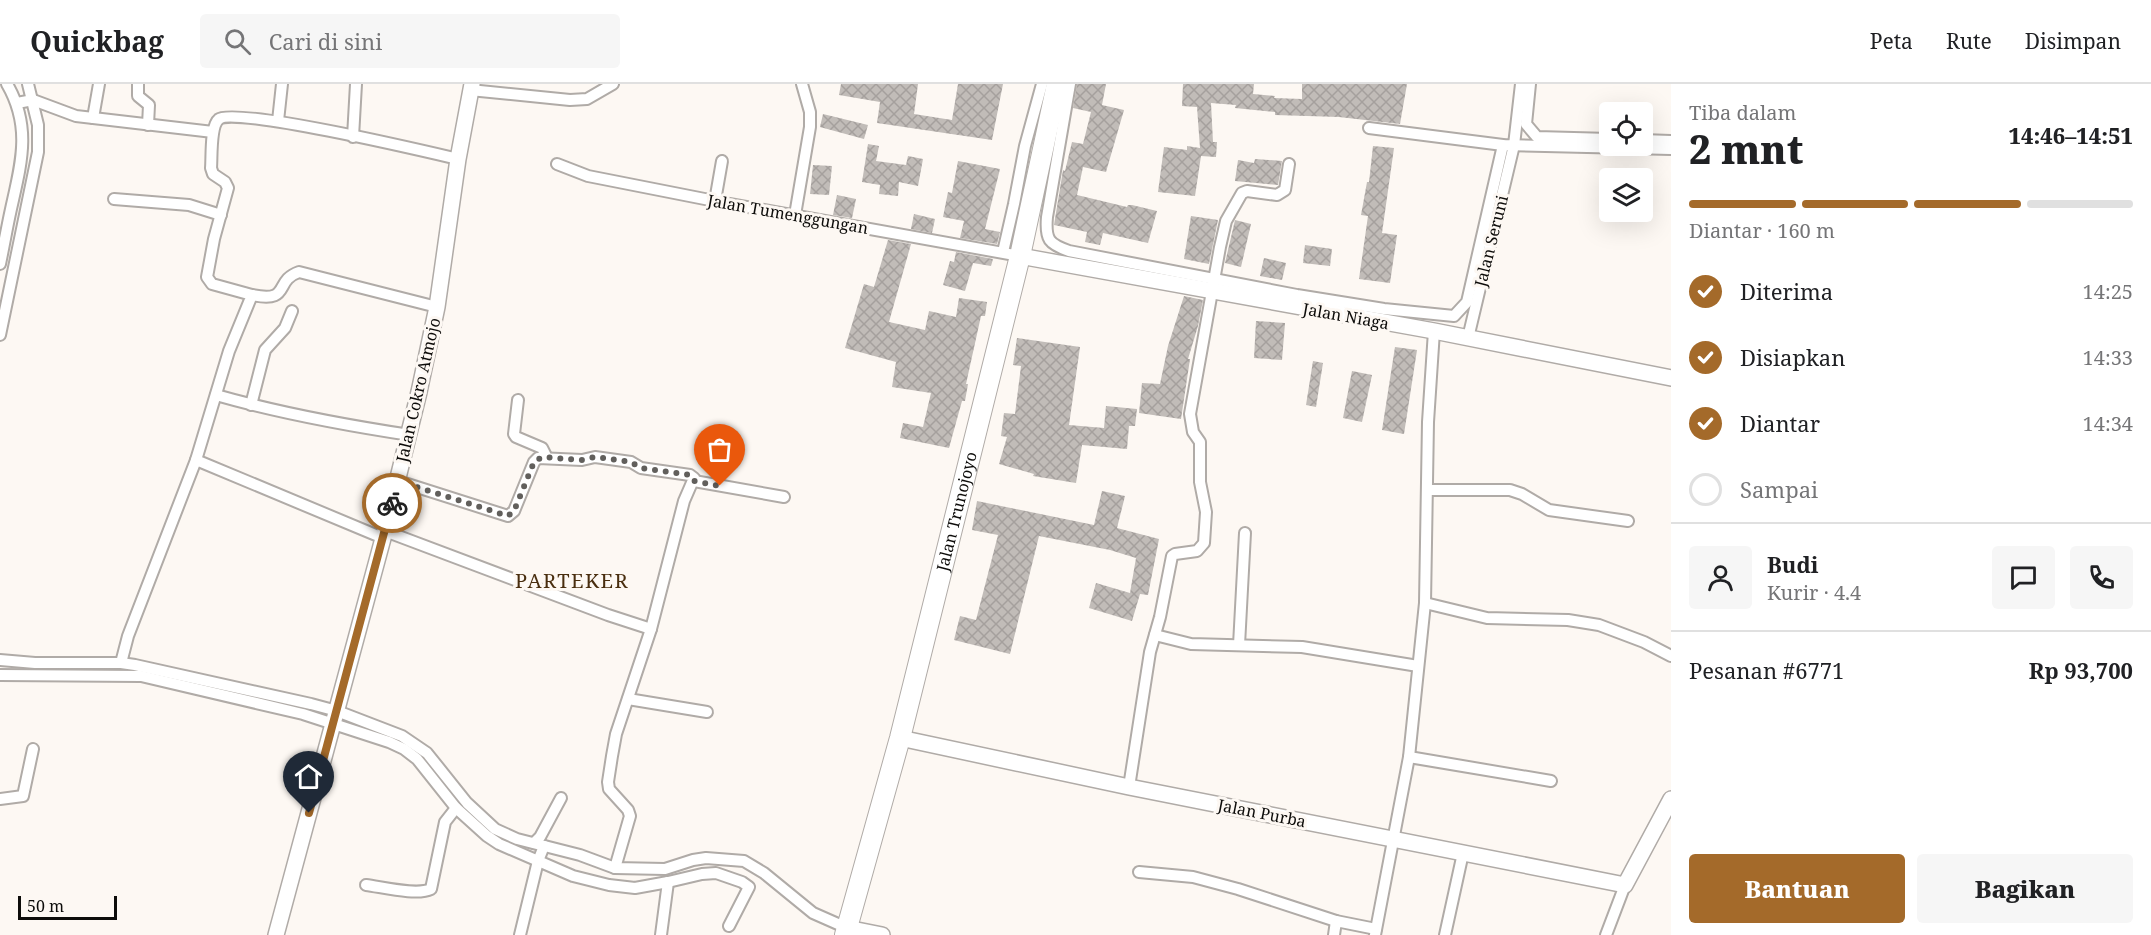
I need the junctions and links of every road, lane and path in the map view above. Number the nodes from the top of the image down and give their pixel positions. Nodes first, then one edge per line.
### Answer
1 (7, 84) edge
2 (28, 84) edge
3 (99, 84) edge
4 (138, 84) edge
5 (282, 84) edge
6 (356, 84) edge
7 (613, 84) edge
8 (802, 84) edge
9 (1042, 84) edge
10 (1057, 84) edge
11 (1070, 84) edge
12 (1521, 84) edge
13 (1530, 84) edge
14 (471, 87) edge
15 (23, 102) junction
16 (93, 118) junction
17 (278, 121) junction
18 (148, 125) junction
19 (1369, 128) dead end
20 (213, 132) junction
21 (353, 136) junction
22 (1599, 139) edge
23 (1653, 140) edge
24 (1671, 141) edge
25 (1509, 145) junction
26 (1671, 149) edge
27 (458, 159) junction
28 (722, 161) dead end
29 (557, 164) dead end
30 (1289, 164) dead end
31 (114, 200) dead end
32 (715, 201) junction
33 (221, 215) junction
34 (795, 215) junction
35 (1011, 254) junction
36 (0, 264) edge
37 (1214, 286) junction
38 (5, 291) edge
39 (252, 295) junction
40 (437, 307) junction
41 (292, 311) dead end
42 (1434, 331) junction
43 (0, 335) edge
44 (1467, 338) junction
45 (1671, 378) edge
46 (216, 395) junction
47 (518, 400) dead end
48 (251, 405) junction
49 (410, 435) junction
50 (547, 458) junction
51 (196, 460) junction
52 (398, 481) junction
53 (694, 481) junction
54 (1428, 490) junction
55 (784, 497) dead end
56 (1628, 521) dead end
57 (1245, 533) dead end
58 (385, 534) junction
59 (1425, 603) junction
60 (651, 629) junction
61 (1155, 635) junction
62 (1239, 645) junction
63 (1671, 656) edge
64 (0, 660) edge
65 (121, 663) junction
66 (1418, 666) junction
67 (34, 669) junction
68 (0, 675) edge
69 (163, 676) junction
70 (628, 699) junction
71 (707, 712) dead end
72 (335, 717) junction
73 (900, 738) junction
74 (33, 749) dead end
75 (1409, 758) junction
76 (1551, 781) dead end
77 (1129, 787) junction
78 (561, 798) dead end
79 (0, 799) edge
80 (1671, 799) edge
81 (456, 808) junction
82 (472, 815) junction
83 (1394, 839) junction
84 (540, 851) junction
85 (1463, 853) junction
86 (615, 867) junction
87 (762, 872) junction
88 (1139, 872) dead end
89 (668, 882) junction
90 (366, 885) dead end
91 (1625, 885) junction
92 (749, 887) junction
93 (1336, 921) junction
94 (729, 926) dead end
95 (846, 932) edge
96 (1376, 932) edge
97 (276, 935) edge
98 (520, 935) edge
99 (661, 935) edge
100 (882, 935) edge
101 (1334, 935) edge
102 (1445, 935) edge
103 (1606, 935) edge

1 - 15 street
2 - 15 street
3 - 16 street
4 - 18 street
5 - 17 street
6 - 21 street
7 - 14 street
8 - 34 street
9 - 35 street
10 - 35 highway, Jalan Trunojoyo
11 - 37 street
12 - 25 street
13 - 22 street
14 - 27 street, Jalan Cokro Atmojo
15 - 16 street
15 - 36 street
15 - 38 street
16 - 18 street
17 - 20 street
17 - 21 street
18 - 20 street
19 - 25 street
20 - 33 street
21 - 27 street
23 - 24 street
25 - 26 street
25 - 37 street
25 - 44 street, Jalan Seruni
27 - 40 street, Jalan Cokro Atmojo
28 - 32 street
29 - 32 street, Jalan Tumenggungan
30 - 37 street
31 - 33 street
32 - 34 street, Jalan Tumenggungan
33 - 39 street
34 - 35 street, Jalan Tumenggungan
35 - 37 street, Jalan Niaga
35 - 73 highway, Jalan Trunojoyo
37 - 42 street, Jalan Niaga
37 - 61 street
38 - 43 street
39 - 40 street
39 - 46 street
40 - 49 street, Jalan Cokro Atmojo
41 - 48 street
42 - 44 street, Jalan Niaga
42 - 54 street
44 - 45 street, Jalan Niaga
46 - 48 street
46 - 51 street
47 - 50 street
48 - 49 street
49 - 52 street, Jalan Cokro Atmojo
50 - 52 street
50 - 53 street
51 - 58 street
51 - 65 street
52 - 58 street, Jalan Cokro Atmojo
53 - 55 street
53 - 60 street
54 - 56 street
54 - 59 street
57 - 62 street
58 - 60 street
58 - 72 street, Jalan Cokro Atmojo
59 - 63 street
59 - 66 street
60 - 70 street
61 - 62 street
61 - 77 street
62 - 66 street
64 - 67 street
65 - 67 street
65 - 69 street
66 - 75 street
67 - 68 street
67 - 69 street
69 - 72 street
70 - 71 street
70 - 86 street
72 - 81 street
72 - 82 street
72 - 97 street, Jalan Cokro Atmojo
73 - 77 street, Jalan Purba
73 - 95 highway, Jalan Trunojoyo
74 - 79 street
75 - 76 street
75 - 83 street
77 - 83 street, Jalan Purba
78 - 84 street
80 - 91 street
81 - 82 street
81 - 90 street
82 - 84 street
82 - 84 street
83 - 85 street, Jalan Purba
83 - 96 street
84 - 86 street
84 - 89 street
84 - 98 street
85 - 91 street, Jalan Purba
85 - 102 street
86 - 87 street
87 - 92 street
87 - 95 street
88 - 93 street
89 - 92 street
89 - 99 street
91 - 103 street
92 - 94 street
93 - 96 street
93 - 101 street
95 - 100 street

